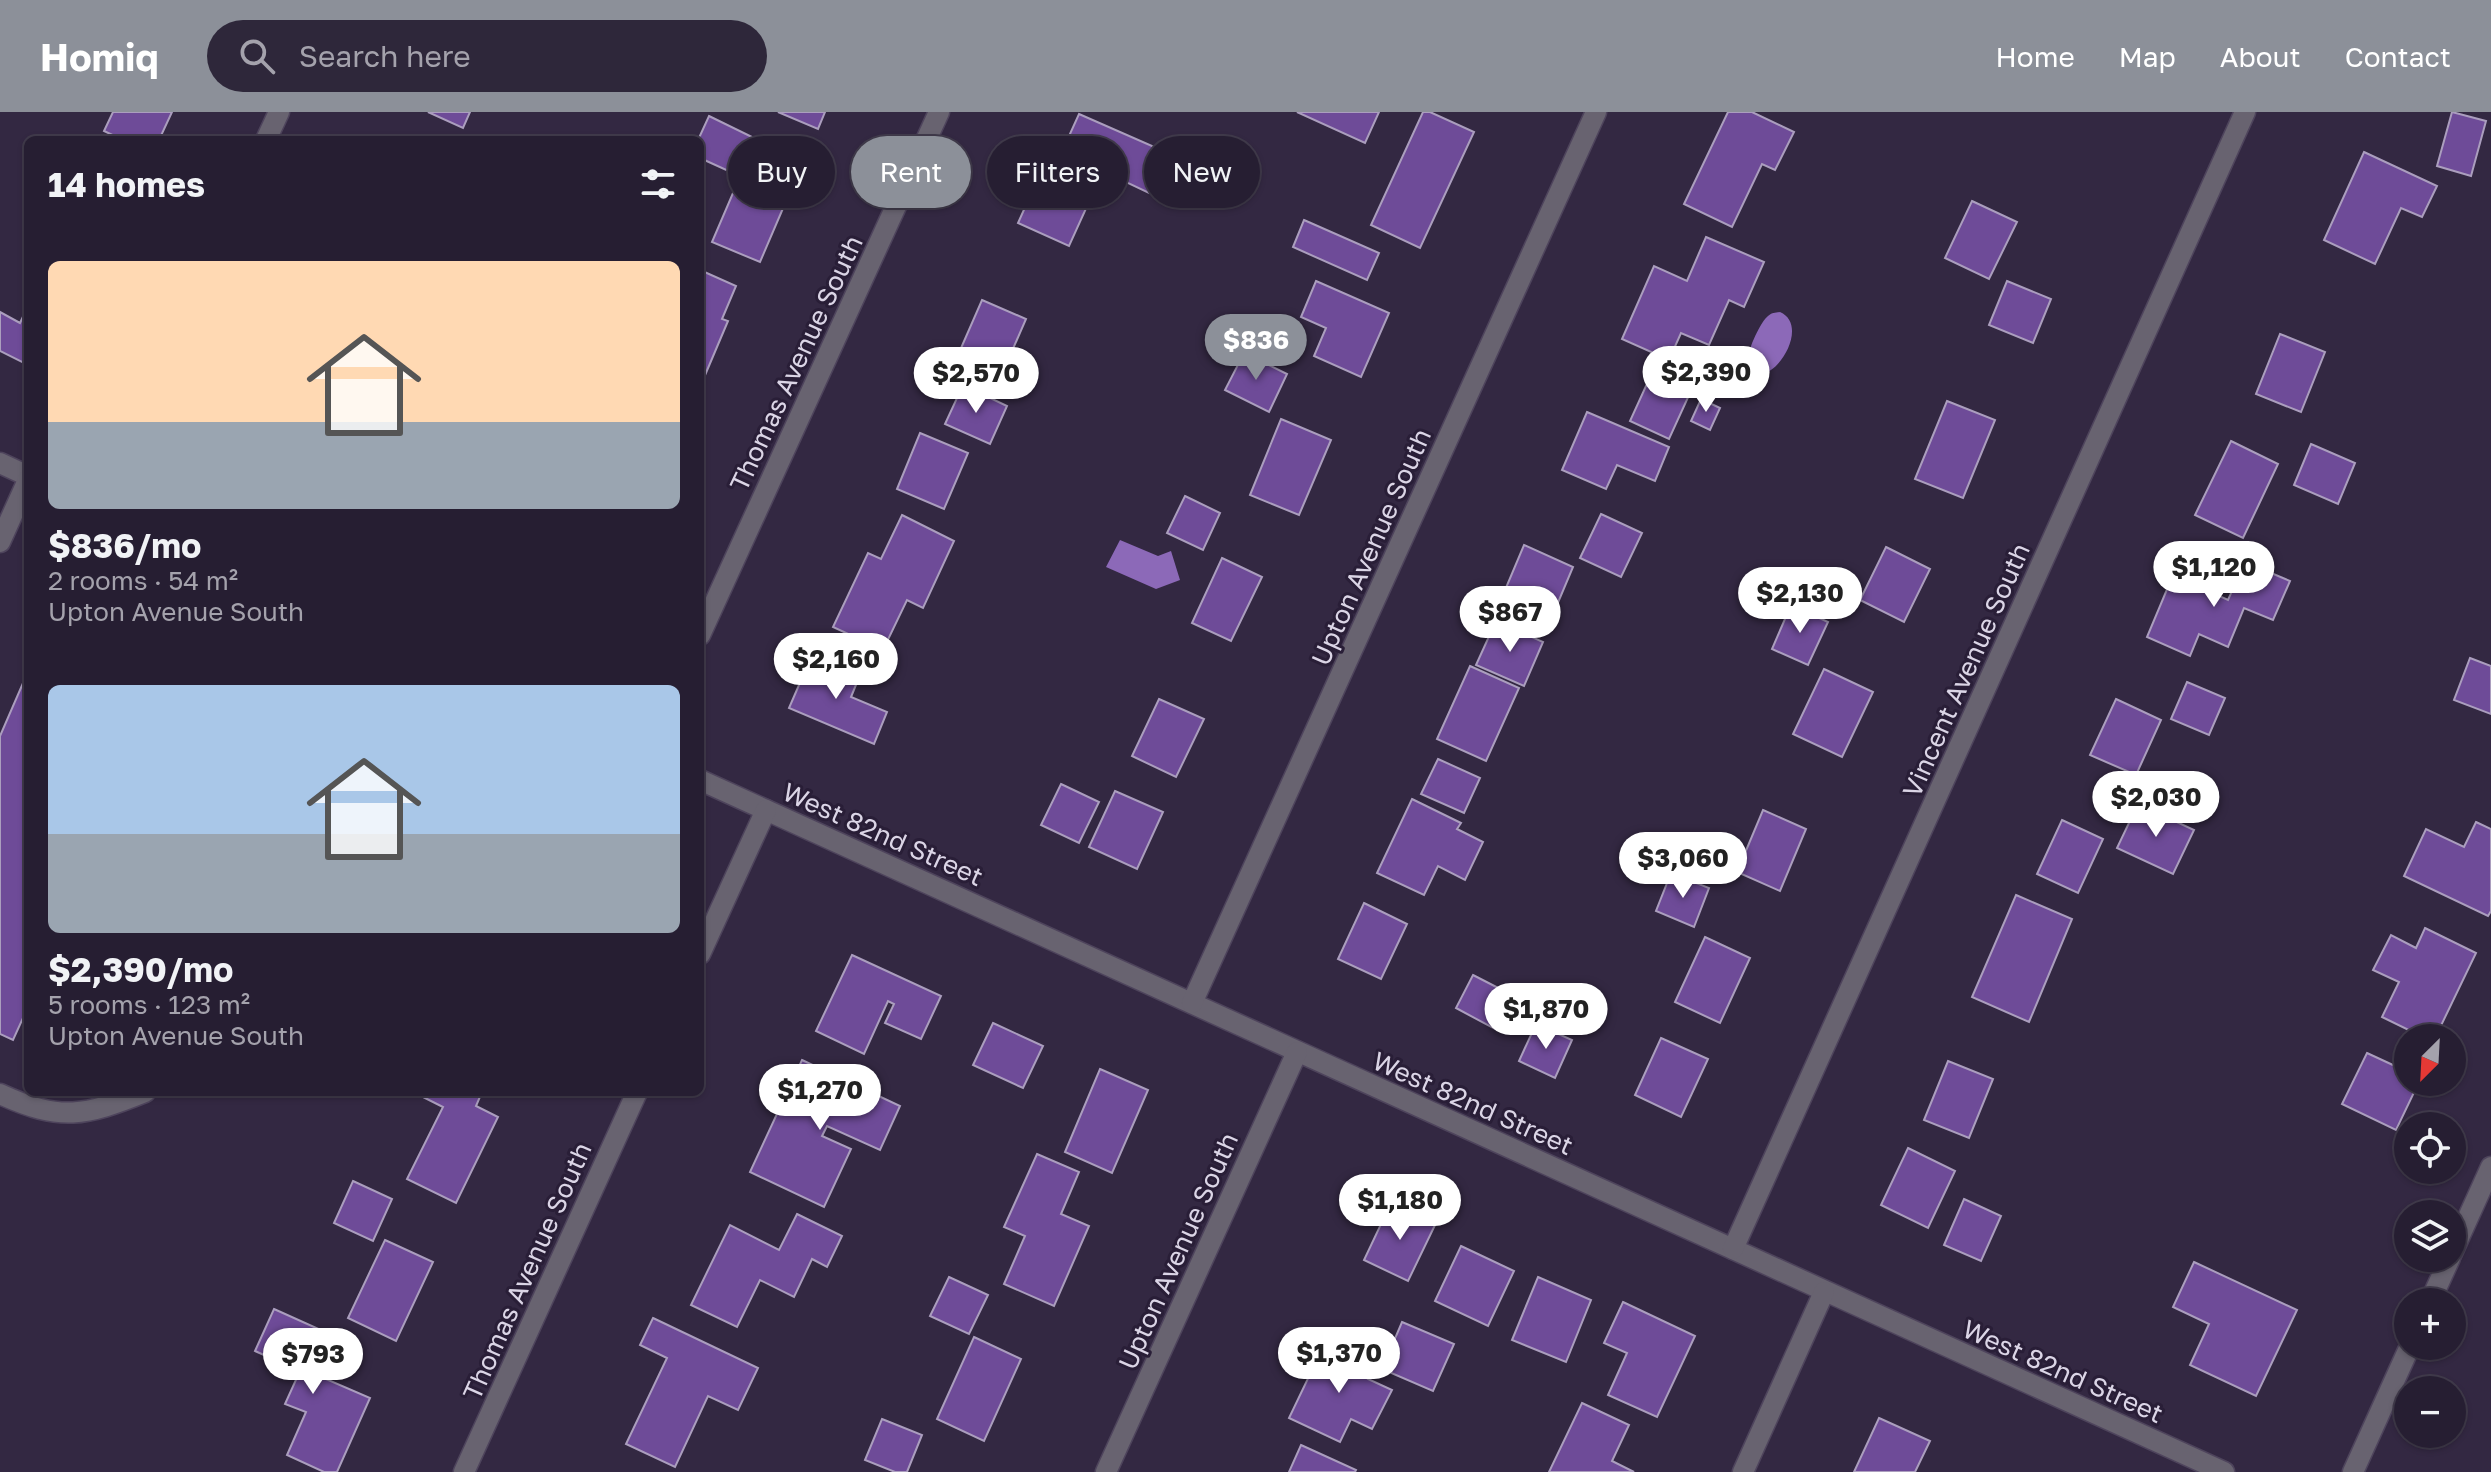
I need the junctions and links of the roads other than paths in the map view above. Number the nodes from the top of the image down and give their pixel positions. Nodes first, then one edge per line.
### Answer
1 (279, 112) edge
2 (939, 112) edge
3 (1596, 112) edge
4 (2245, 112) edge
5 (268, 136) edge
6 (0, 463) edge
7 (24, 476) edge
8 (24, 487) edge
9 (0, 542) edge
10 (704, 626) edge
11 (704, 782) edge
12 (766, 810) junction
13 (704, 945) edge
14 (1192, 1003) junction
15 (1297, 1052) junction
16 (0, 1094) edge
17 (135, 1096) edge
18 (635, 1096) edge
19 (2491, 1167) edge
20 (2466, 1223) edge
21 (1733, 1249) junction
22 (1824, 1292) junction
23 (2404, 1360) edge
24 (464, 1472) edge
25 (1106, 1472) edge
26 (1743, 1472) edge
27 (2224, 1472) edge
28 (2353, 1472) edge

1 - 5 street
2 - 10 street, Thomas Avenue South
3 - 14 street, Upton Avenue South
4 - 21 street, Vincent Avenue South
6 - 7 street
8 - 9 street
11 - 12 street, West 82nd Street
12 - 13 street
12 - 14 street, West 82nd Street
14 - 15 street, West 82nd Street
15 - 21 street, West 82nd Street
15 - 25 street, Upton Avenue South
16 - 17 street
18 - 24 street, Thomas Avenue South
19 - 20 street
21 - 22 street, West 82nd Street
22 - 26 street
22 - 27 street, West 82nd Street
23 - 28 street

